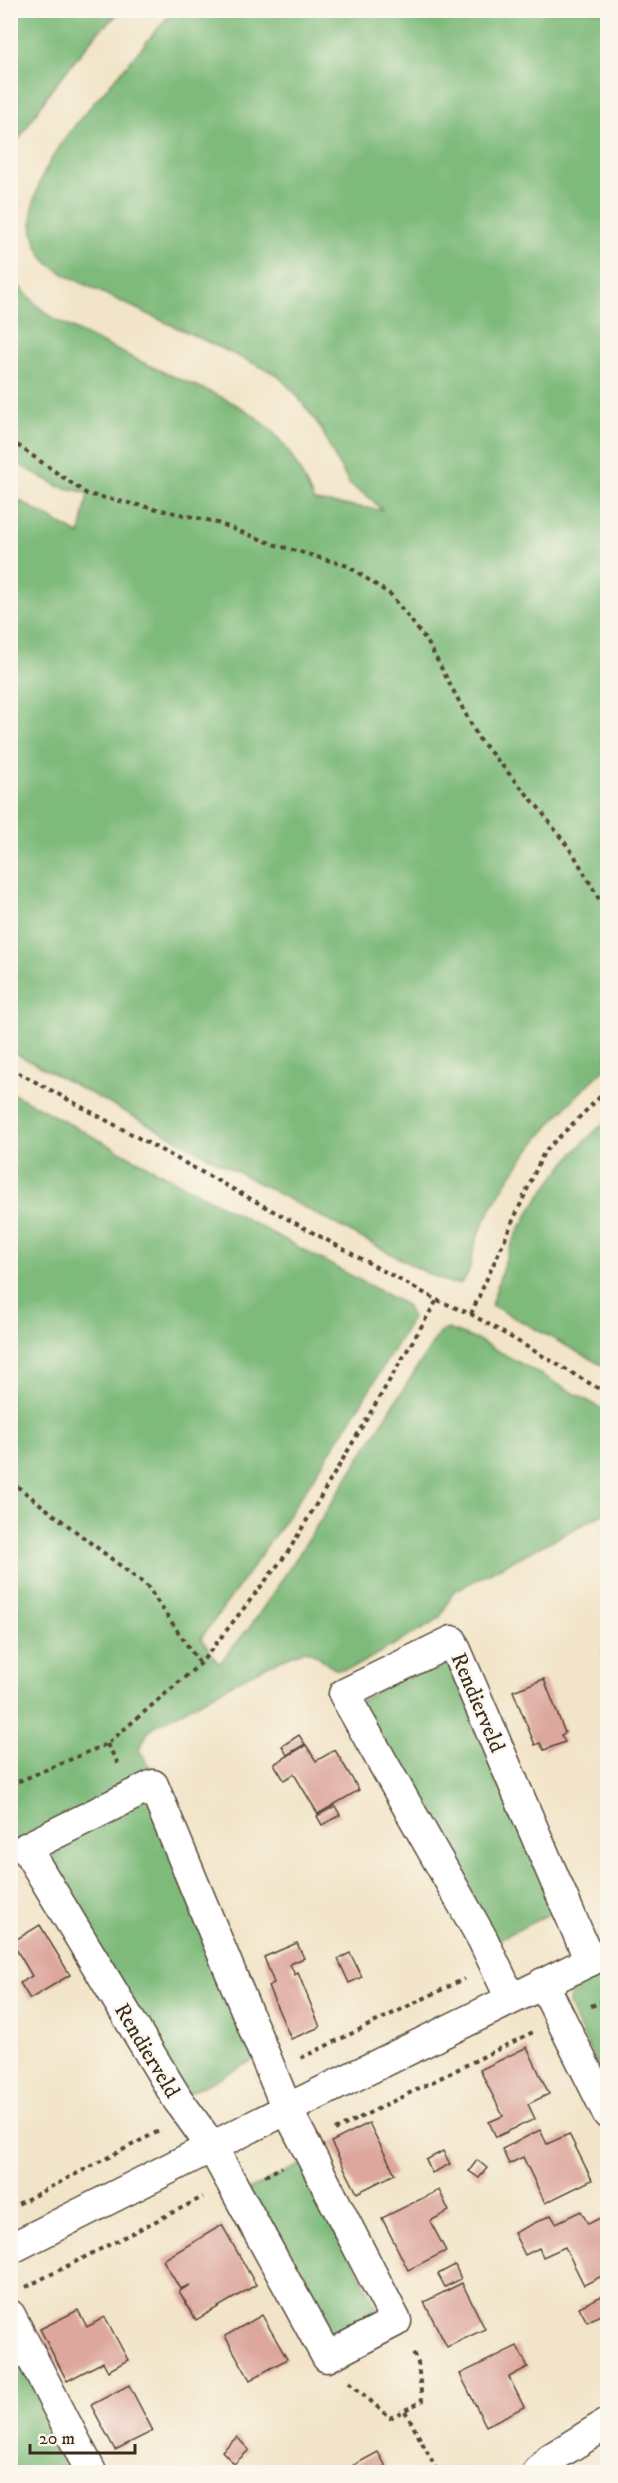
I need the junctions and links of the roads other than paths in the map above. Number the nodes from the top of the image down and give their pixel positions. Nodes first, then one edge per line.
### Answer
1 (599, 1957) edge
2 (543, 1983) junction
3 (511, 1999) junction
4 (287, 2109) junction
5 (608, 2114) edge
6 (212, 2147) junction
7 (10, 2249) edge
8 (16, 2302) edge
9 (608, 2423) edge
10 (92, 2472) edge
11 (538, 2472) edge

1 - 2 street, Rendierveld
1 - 3 street, Rendierveld
2 - 3 street, Rendierveld
2 - 5 street
3 - 4 street, Rendierveld
4 - 6 street, Rendierveld
4 - 6 street, Rendierveld
4 - 6 street, Rendierveld
6 - 7 street, Rendierveld
8 - 10 street
9 - 11 street

